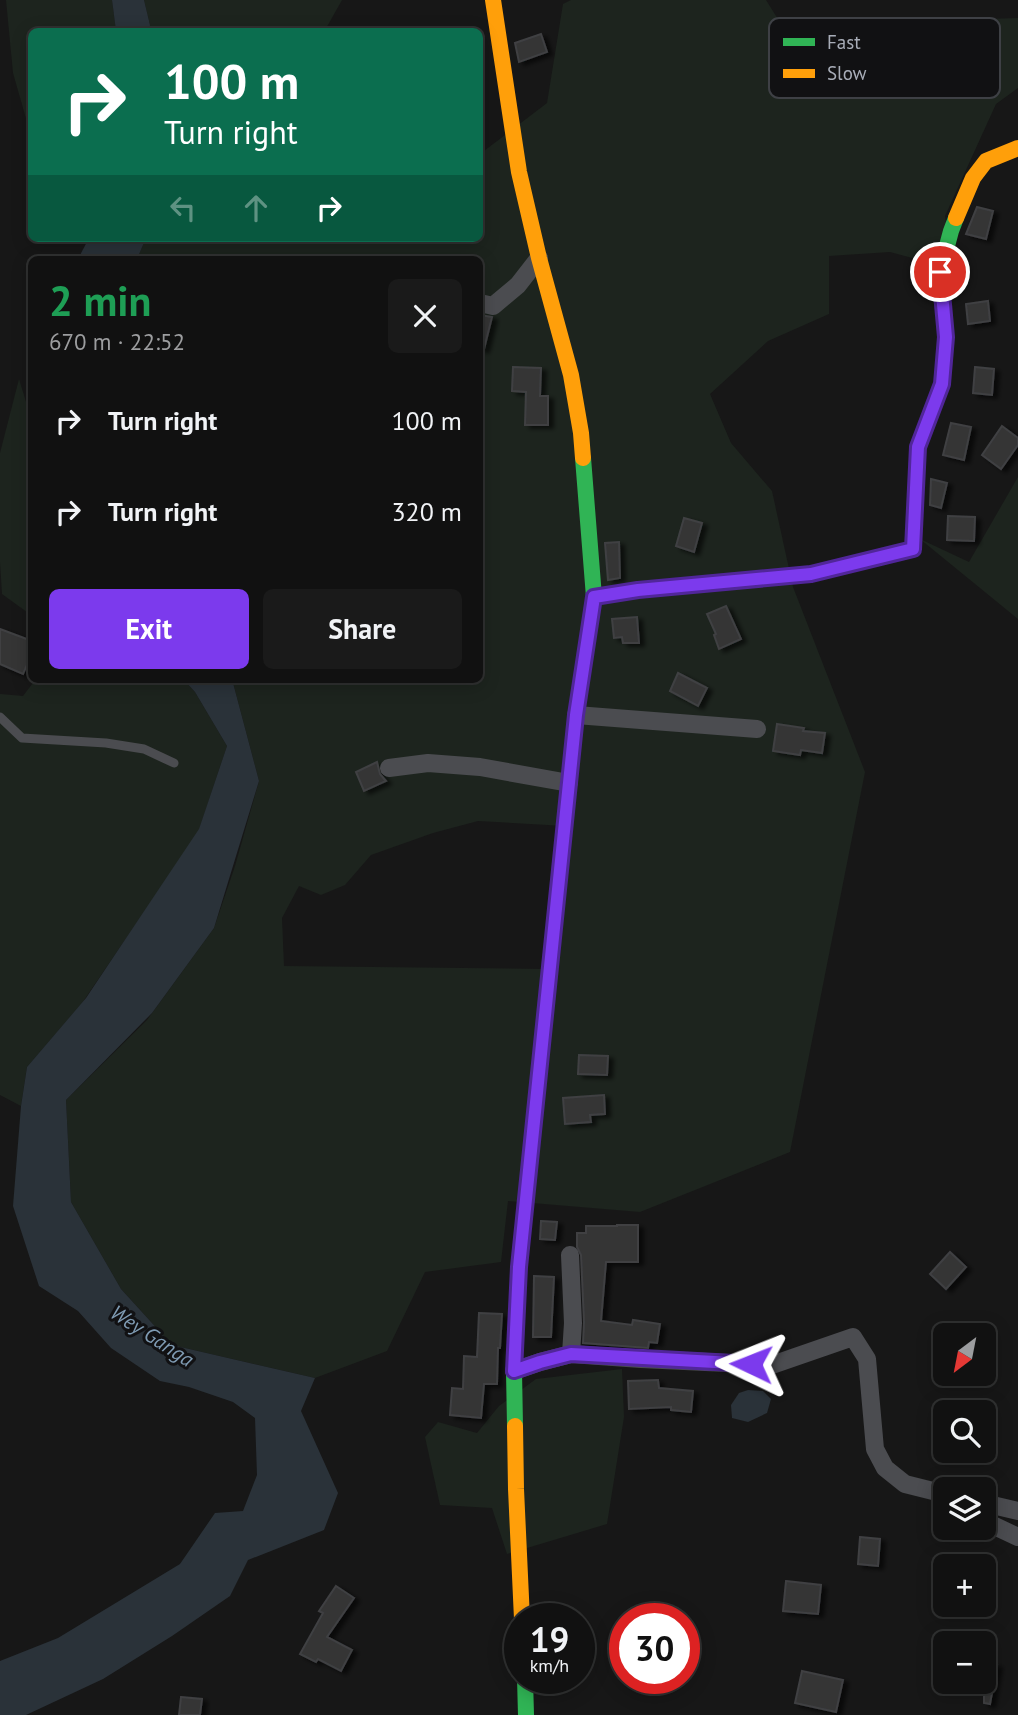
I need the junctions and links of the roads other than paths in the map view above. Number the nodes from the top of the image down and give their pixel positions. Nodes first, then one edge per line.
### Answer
1 (493, 0) edge
2 (1018, 148) edge
3 (539, 258) junction
4 (483, 304) edge
5 (594, 597) junction
6 (576, 715) junction
7 (0, 717) edge
8 (757, 729) dead end
9 (174, 763) dead end
10 (389, 768) dead end
11 (569, 783) junction
12 (570, 1255) dead end
13 (571, 1354) junction
14 (514, 1371) junction
15 (905, 1484) junction
16 (933, 1491) edge
17 (933, 1497) edge
18 (996, 1506) edge
19 (1018, 1511) edge
20 (996, 1527) edge
21 (1018, 1537) edge
22 (521, 1603) edge
23 (525, 1694) edge
24 (526, 1715) edge

1 - 3 street
2 - 5 street
3 - 4 street
3 - 5 street
5 - 6 street
6 - 8 street
6 - 11 street
7 - 9 lane
10 - 11 street
11 - 14 street
12 - 13 street
13 - 14 street
13 - 15 street
14 - 22 street
15 - 16 street
15 - 17 street
18 - 19 street
20 - 21 street
23 - 24 street

